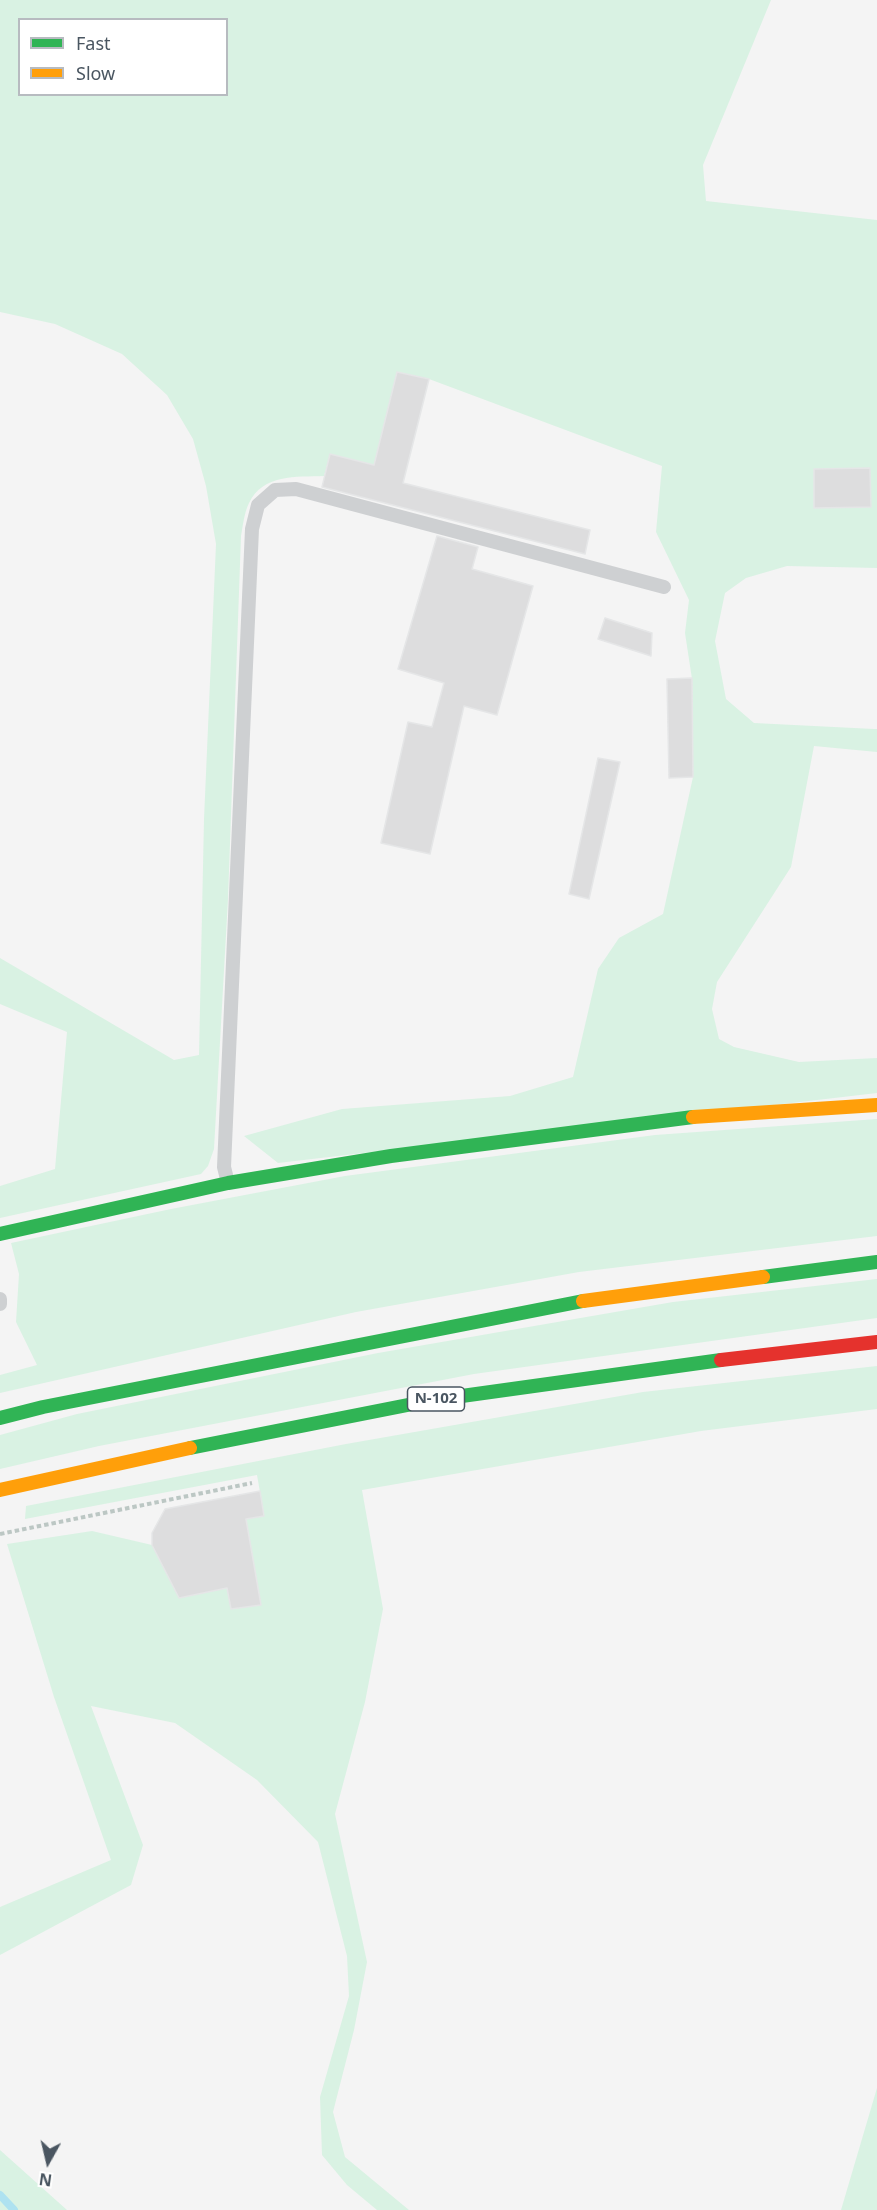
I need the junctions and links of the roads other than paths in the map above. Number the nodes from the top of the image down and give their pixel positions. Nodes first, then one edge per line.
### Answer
1 (664, 587) dead end
2 (877, 1105) edge
3 (228, 1183) junction
4 (0, 1234) edge
5 (877, 1262) edge
6 (0, 1299) edge
7 (0, 1304) edge
8 (877, 1342) edge
9 (0, 1418) edge
10 (0, 1490) edge

1 - 3 lane
2 - 3 main road
3 - 4 main road
5 - 9 main road
6 - 7 lane
8 - 10 main road, N-102

